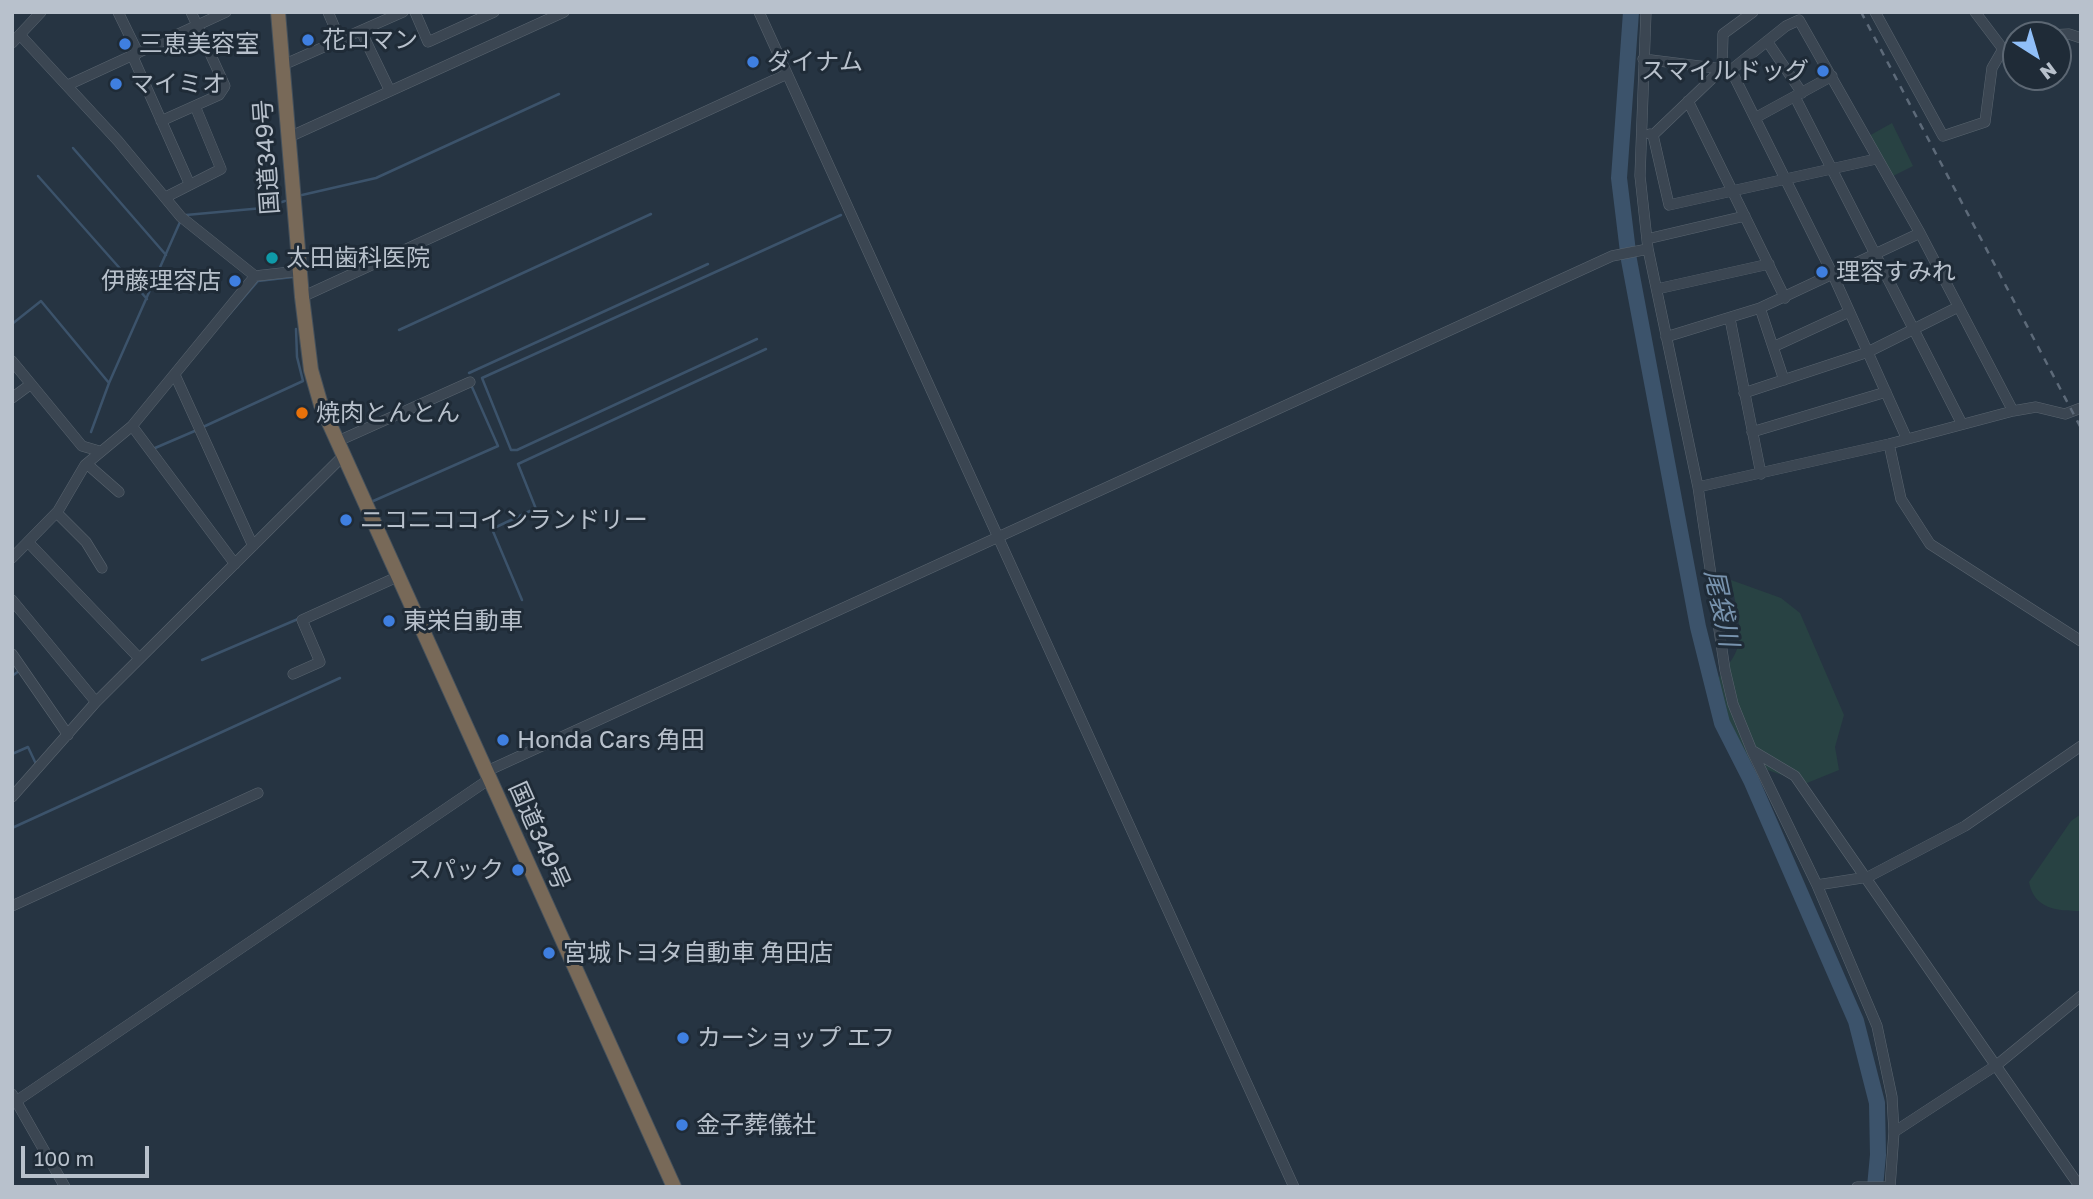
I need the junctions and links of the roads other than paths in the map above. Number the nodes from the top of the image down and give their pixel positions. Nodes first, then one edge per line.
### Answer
1 (41, 12) edge
2 (118, 12) edge
3 (191, 12) edge
4 (226, 12) edge
5 (278, 12) edge
6 (328, 12) edge
7 (402, 12) edge
8 (415, 12) edge
9 (494, 12) edge
10 (564, 12) edge
11 (759, 12) edge
12 (1646, 12) edge
13 (1753, 12) edge
14 (1875, 12) edge
15 (1975, 12) edge
16 (197, 25) junction
17 (361, 31) junction
18 (17, 39) edge
19 (340, 40) junction
20 (1767, 41) junction
21 (2002, 48) edge
22 (2002, 51) edge
23 (135, 54) junction
24 (1643, 59) junction
25 (283, 65) junction
26 (1726, 69) junction
27 (788, 74) junction
28 (1832, 76) junction
29 (68, 85) junction
30 (390, 91) junction
31 (1799, 95) junction
32 (1688, 101) junction
33 (195, 106) junction
34 (1755, 118) junction
35 (161, 121) junction
36 (1640, 131) junction
37 (1653, 135) junction
38 (288, 138) junction
39 (1876, 159) junction
40 (1833, 168) junction
41 (1785, 179) junction
42 (190, 185) junction
43 (1732, 191) junction
44 (166, 197) junction
45 (1745, 216) junction
46 (1920, 233) junction
47 (1645, 246) junction
48 (1878, 254) junction
49 (1769, 264) junction
50 (299, 271) junction
51 (1833, 275) junction
52 (254, 276) junction
53 (1657, 289) junction
54 (302, 297) junction
55 (1786, 298) junction
56 (1958, 307) junction
57 (1760, 309) junction
58 (1849, 312) junction
59 (1730, 319) junction
60 (1915, 329) junction
61 (1666, 337) junction
62 (1773, 347) junction
63 (1868, 352) junction
64 (12, 361) edge
65 (175, 374) junction
66 (1784, 380) junction
67 (470, 382) dead end
68 (32, 384) junction
69 (1886, 392) junction
70 (1744, 393) junction
71 (12, 398) edge
72 (2081, 408) edge
73 (2013, 411) junction
74 (1962, 424) junction
75 (132, 426) junction
76 (1752, 432) junction
77 (1906, 437) junction
78 (336, 442) junction
79 (1889, 444) junction
80 (99, 451) junction
81 (342, 457) junction
82 (87, 464) junction
83 (1760, 474) junction
84 (1698, 488) junction
85 (119, 492) dead end
86 (57, 513) junction
87 (998, 536) junction
88 (28, 542) junction
89 (253, 546) junction
90 (14, 550) edge
91 (235, 564) junction
92 (102, 568) dead end
93 (397, 577) junction
94 (12, 600) edge
95 (2081, 641) edge
96 (12, 654) edge
97 (139, 658) junction
98 (293, 674) dead end
99 (96, 702) junction
100 (68, 734) junction
101 (2081, 746) edge
102 (1752, 751) junction
103 (487, 776) junction
104 (258, 793) dead end
105 (12, 797) edge
106 (1868, 877) junction
107 (1816, 885) junction
108 (12, 906) edge
109 (2081, 996) edge
110 (1998, 1064) junction
111 (14, 1099) edge
112 (1894, 1132) junction
113 (1864, 1186) edge
114 (65, 1187) edge
115 (674, 1187) edge
116 (1294, 1187) edge
117 (1857, 1187) edge
118 (1885, 1187) edge
119 (1890, 1187) edge
120 (2080, 1187) edge

1 - 18 street
2 - 23 street
3 - 16 street
4 - 16 street
5 - 25 highway, 国道349号
6 - 19 street
7 - 17 street
8 - 9 street
10 - 30 street
11 - 27 street
12 - 24 street
13 - 26 street
14 - 22 street
15 - 21 street
16 - 23 street
16 - 33 street
17 - 19 street
17 - 30 street
18 - 29 street
19 - 25 street
20 - 26 street
20 - 28 street
20 - 31 street
23 - 29 street
23 - 35 street
24 - 26 street
24 - 36 street
25 - 38 highway, 国道349号
26 - 32 street
26 - 34 street
27 - 54 street
27 - 87 street
28 - 31 street
28 - 39 street
29 - 44 street
30 - 38 street
31 - 34 street
31 - 40 street
32 - 37 street
32 - 43 street
33 - 35 street
33 - 42 street
34 - 41 street
35 - 42 street
36 - 37 street
36 - 47 street
37 - 43 street
38 - 50 highway, 国道349号
39 - 40 street
39 - 46 street
40 - 41 street
40 - 48 street
41 - 43 street
41 - 51 street
42 - 44 street
43 - 45 street
44 - 52 street
45 - 47 street
45 - 49 street
46 - 48 street
46 - 56 street
47 - 53 street
47 - 87 street
48 - 51 street
48 - 60 street
49 - 53 street
49 - 55 street
50 - 52 street
50 - 54 highway, 国道349号
51 - 55 street
51 - 58 street
52 - 65 street
53 - 61 street
54 - 78 highway, 国道349号
55 - 57 street
56 - 60 street
56 - 73 street
57 - 59 street
57 - 62 street
58 - 62 street
58 - 63 street
59 - 61 street
59 - 70 street
60 - 63 street
60 - 74 street
61 - 84 street
62 - 66 street
63 - 66 street
63 - 69 street
64 - 68 street
65 - 75 street
65 - 89 street
66 - 70 street
67 - 78 street
68 - 71 street
68 - 80 street
69 - 76 street
69 - 77 street
70 - 76 street
72 - 73 street
73 - 74 street
74 - 77 street
75 - 80 street
75 - 91 street
76 - 83 street
77 - 79 street
78 - 81 highway, 国道349号
79 - 83 street
79 - 95 street
80 - 82 street
81 - 89 street
81 - 93 highway, 国道349号
82 - 85 street
82 - 86 street
83 - 84 street
84 - 102 street
86 - 88 street
86 - 92 street
87 - 103 street
87 - 116 street
88 - 90 street
88 - 97 street
89 - 91 street
91 - 97 street
93 - 98 street
93 - 103 highway, 国道349号
94 - 99 street
96 - 100 street
97 - 99 street
99 - 100 street
100 - 105 street
101 - 106 street
102 - 106 street
102 - 107 street
103 - 111 street
103 - 115 highway, 国道349号
104 - 108 street
106 - 107 street
106 - 110 street
107 - 112 street
109 - 110 street
110 - 112 street
110 - 120 street
111 - 114 street
112 - 119 street
113 - 117 street
113 - 118 street

